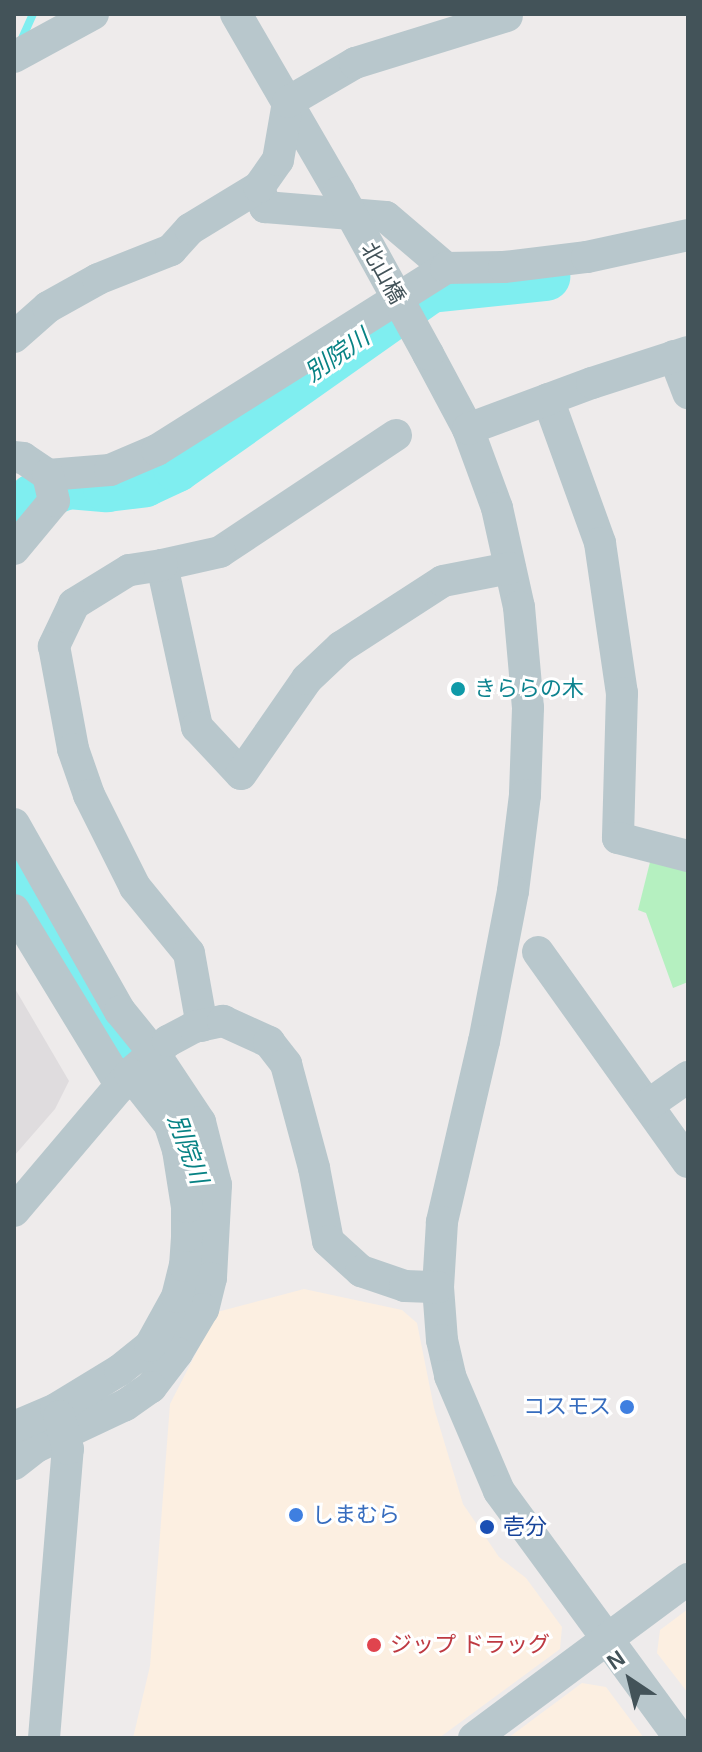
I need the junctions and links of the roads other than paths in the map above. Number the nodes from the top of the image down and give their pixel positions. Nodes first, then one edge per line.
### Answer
1 (93, 14) edge
2 (236, 14) edge
3 (507, 16) dead end
4 (14, 57) edge
5 (288, 102) junction
6 (259, 187) junction
7 (688, 235) edge
8 (446, 268) junction
9 (14, 337) edge
10 (681, 354) edge
11 (688, 393) edge
12 (548, 399) junction
13 (468, 429) junction
14 (396, 435) dead end
15 (14, 457) edge
16 (48, 475) junction
17 (14, 549) edge
18 (162, 565) junction
19 (510, 568) junction
20 (14, 824) edge
21 (688, 856) edge
22 (14, 910) edge
23 (538, 952) dead end
24 (202, 1026) junction
25 (138, 1068) junction
26 (688, 1077) edge
27 (648, 1105) junction
28 (688, 1162) edge
29 (14, 1211) edge
30 (438, 1287) junction
31 (61, 1422) junction
32 (14, 1427) edge
33 (14, 1464) edge
34 (688, 1579) edge
35 (606, 1640) junction
36 (44, 1738) edge
37 (474, 1738) edge
38 (680, 1738) edge

1 - 4 street
2 - 5 street, 北山橋
3 - 5 street
5 - 6 street
5 - 13 street, 北山橋, bridge
6 - 8 street
6 - 9 street
7 - 8 street
8 - 16 street
10 - 11 street
10 - 12 street
12 - 13 street
12 - 21 street
13 - 19 street, 北山橋
14 - 18 street
15 - 16 street
16 - 17 street
18 - 19 street
18 - 24 street
19 - 30 street, 北山橋
20 - 25 street
22 - 25 street
23 - 27 street
24 - 25 street
24 - 30 street
25 - 29 street
25 - 31 street
26 - 27 street
27 - 28 street
30 - 35 street, 北山橋
31 - 32 street
31 - 33 street
31 - 36 street
34 - 35 street
35 - 37 street
35 - 38 street, 北山橋

